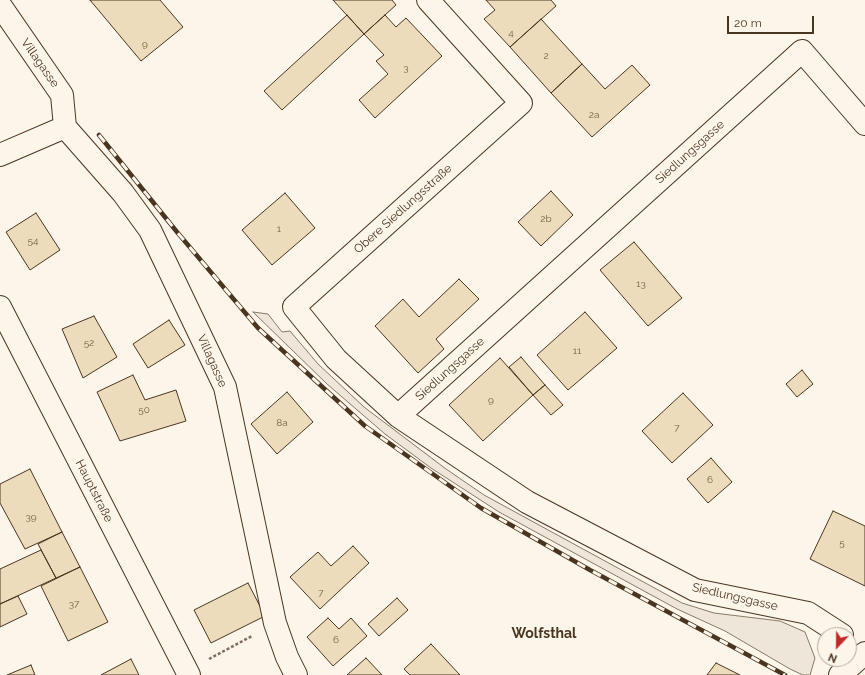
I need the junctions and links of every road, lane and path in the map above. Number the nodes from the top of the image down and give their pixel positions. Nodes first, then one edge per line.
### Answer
1 (428, 0) edge
2 (0, 5) edge
3 (865, 124) edge
4 (65, 127) junction
5 (0, 155) edge
6 (0, 307) edge
7 (398, 416) junction
8 (830, 627) edge
9 (258, 632) dead end
10 (865, 651) edge
11 (214, 657) dead end
12 (189, 675) edge
13 (296, 675) edge
14 (840, 675) edge

1 - 7 street, Obere Siedlungsstraße
2 - 4 street, Villagasse
3 - 7 street, Siedlungsgasse
4 - 5 street
4 - 13 street, Villagasse
6 - 12 street, Hauptstraße
7 - 8 street, Siedlungsgasse
9 - 11 path
10 - 14 street

